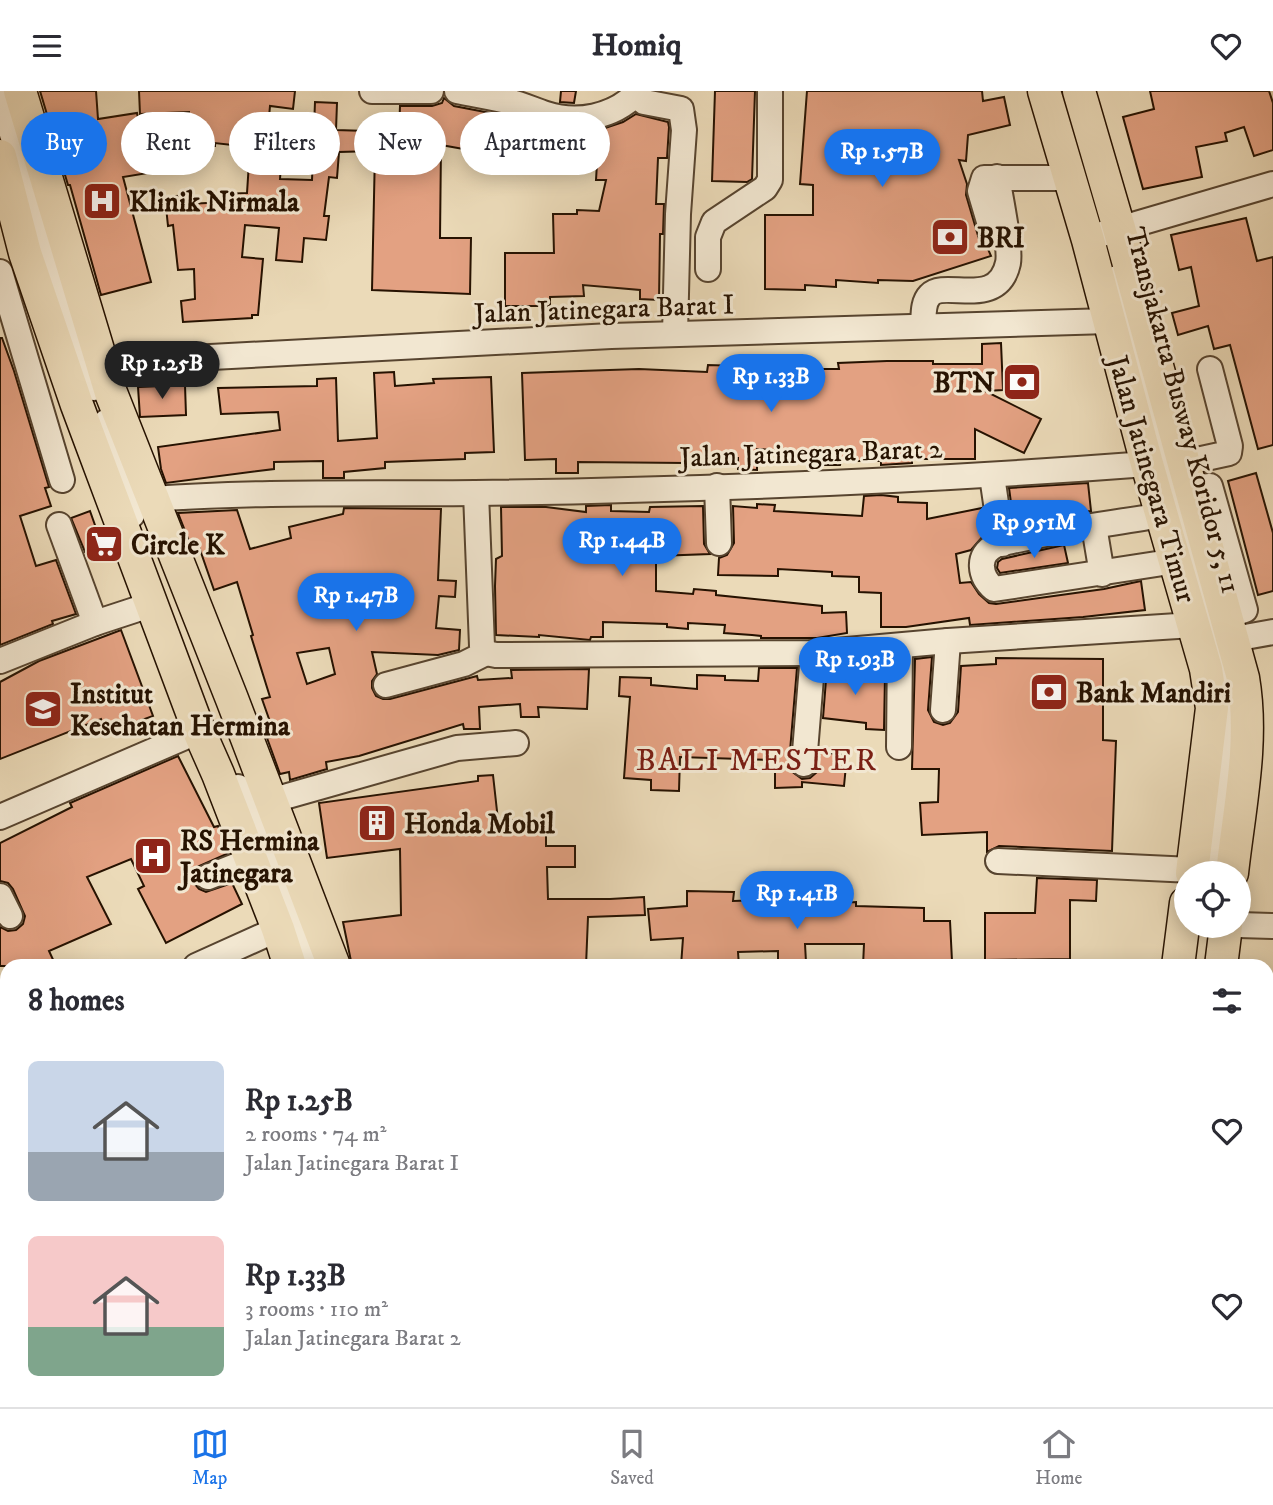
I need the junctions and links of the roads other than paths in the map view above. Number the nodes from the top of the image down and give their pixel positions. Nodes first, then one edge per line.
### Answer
1 (20, 91) edge
2 (372, 91) edge
3 (430, 91) edge
4 (457, 91) edge
5 (770, 91) edge
6 (1044, 91) edge
7 (1066, 91) edge
8 (1079, 91) edge
9 (636, 92) edge
10 (0, 95) edge
11 (0, 156) edge
12 (1069, 179) junction
13 (1273, 184) edge
14 (1104, 234) junction
15 (708, 269) dead end
16 (0, 272) edge
17 (1109, 321) junction
18 (923, 326) junction
19 (675, 334) junction
20 (61, 358) junction
21 (103, 367) junction
22 (1210, 369) dead end
23 (30, 371) junction
24 (1183, 463) junction
25 (1147, 464) junction
26 (992, 476) junction
27 (62, 480) dead end
28 (717, 486) junction
29 (476, 493) junction
30 (152, 499) junction
31 (1162, 515) junction
32 (59, 525) dead end
33 (1094, 526) junction
34 (719, 543) dead end
35 (1002, 544) junction
36 (1176, 561) junction
37 (1102, 574) junction
38 (153, 604) junction
39 (95, 623) junction
40 (1193, 625) junction
41 (1229, 628) junction
42 (1273, 632) edge
43 (948, 641) junction
44 (900, 646) junction
45 (486, 653) junction
46 (813, 653) junction
47 (0, 661) edge
48 (386, 685) dead end
49 (943, 710) dead end
50 (199, 731) junction
51 (516, 743) dead end
52 (899, 747) dead end
53 (804, 764) dead end
54 (270, 801) junction
55 (0, 817) edge
56 (251, 860) junction
57 (998, 861) dead end
58 (1201, 861) edge
59 (1202, 861) edge
60 (1232, 861) edge
61 (1174, 871) edge
62 (208, 877) dead end
63 (1251, 925) edge
64 (1273, 926) edge
65 (278, 929) junction
66 (1182, 938) edge
67 (1209, 938) edge
68 (1224, 938) edge
69 (212, 959) edge
70 (288, 959) edge
71 (313, 959) edge
72 (331, 959) edge
73 (1179, 959) edge
74 (1208, 959) edge
75 (1222, 959) edge

1 - 21 main road
2 - 3 street
4 - 9 street
5 - 15 street
6 - 12 main road, Jalan Jatinegara Timur
7 - 14 street, Transjakarta Busway Koridor 5, 11
8 - 14 main road, Jalan Jatinegara Timur
9 - 19 street
10 - 71 street
11 - 20 main road
12 - 14 main road, Jalan Jatinegara Timur
12 - 18 street
13 - 14 street
14 - 17 main road, Jalan Jatinegara Timur
14 - 24 main road, Jalan Jatinegara Timur
14 - 59 street, Transjakarta Busway Koridor 5, 11
16 - 23 street
17 - 18 street, Jalan Jatinegara Barat I
17 - 25 main road, Jalan Jatinegara Timur
18 - 19 street, Jalan Jatinegara Barat I
19 - 21 street, Jalan Jatinegara Barat I
20 - 23 street
20 - 38 main road
21 - 30 main road
22 - 24 street
23 - 27 street
24 - 41 main road, Jalan Jatinegara Timur
25 - 26 street, Jalan Jatinegara Barat 2
25 - 31 main road, Jalan Jatinegara Timur
26 - 28 street, Jalan Jatinegara Barat 2
26 - 35 street
28 - 29 street, Jalan Jatinegara Barat 2
28 - 34 street
29 - 30 street, Jalan Jatinegara Barat 2
29 - 45 street
30 - 54 main road
31 - 33 street
31 - 36 main road, Jalan Jatinegara Timur
32 - 39 street
33 - 35 street
33 - 37 street
35 - 37 street
36 - 37 street
36 - 40 main road, Jalan Jatinegara Timur
38 - 39 street
38 - 50 main road
39 - 47 street
40 - 43 street
40 - 58 main road, Jalan Jatinegara Timur
41 - 42 street
41 - 60 main road, Jalan Jatinegara Timur
43 - 44 street
43 - 49 street
44 - 46 street
44 - 52 street
45 - 46 street
45 - 48 street
46 - 53 street
50 - 55 street
50 - 56 main road
51 - 54 street
54 - 72 main road
56 - 62 street
56 - 65 main road
57 - 61 street
63 - 64 street
65 - 69 street
65 - 70 main road
66 - 73 main road
67 - 74 street
68 - 75 main road

